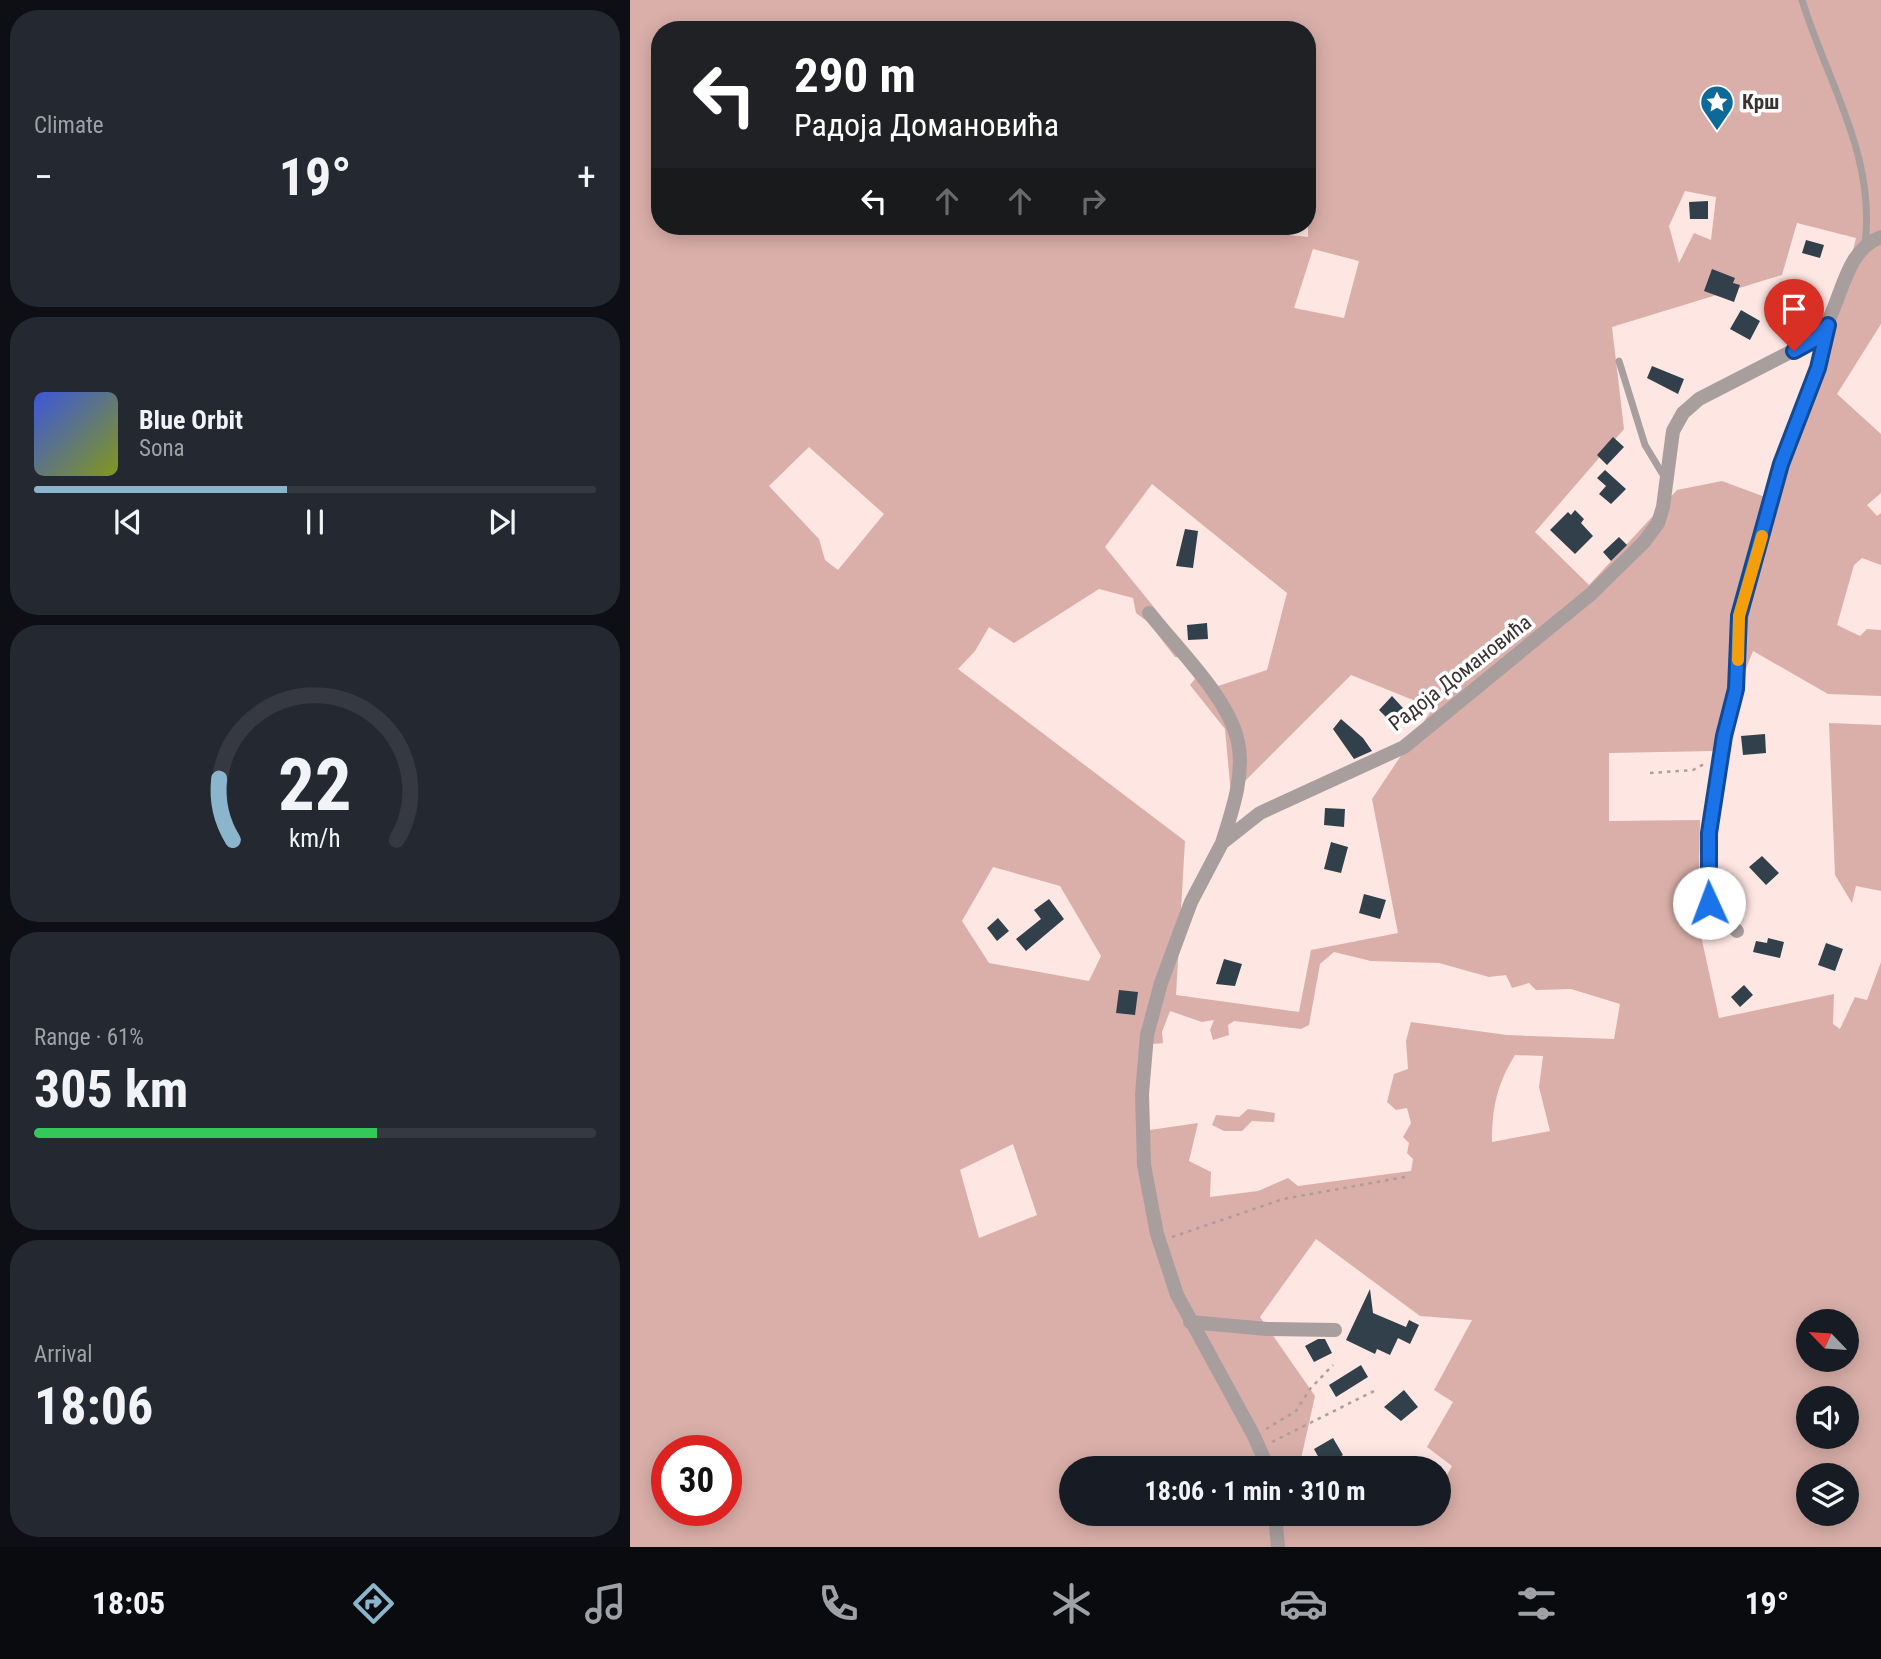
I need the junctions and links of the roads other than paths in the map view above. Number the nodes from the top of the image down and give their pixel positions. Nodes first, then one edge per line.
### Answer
1 (1802, 0) edge
2 (1881, 237) edge
3 (1865, 244) junction
4 (1828, 325) junction
5 (1619, 361) dead end
6 (1666, 479) junction
7 (1149, 613) dead end
8 (1223, 843) junction
9 (1737, 930) dead end
10 (1189, 1322) junction
11 (1335, 1330) dead end
12 (1263, 1456) edge
13 (1276, 1526) edge
14 (1278, 1547) edge

1 - 3 lane, Радоја Домановића
2 - 3 street
3 - 4 street, Радоја Домановића
4 - 6 street, Радоја Домановића
4 - 9 street
5 - 6 lane
6 - 8 street, Радоја Домановића
7 - 8 street, Радоја Домановића
8 - 10 street, Радоја Домановића
10 - 11 street
10 - 12 street, Радоја Домановића
13 - 14 street

